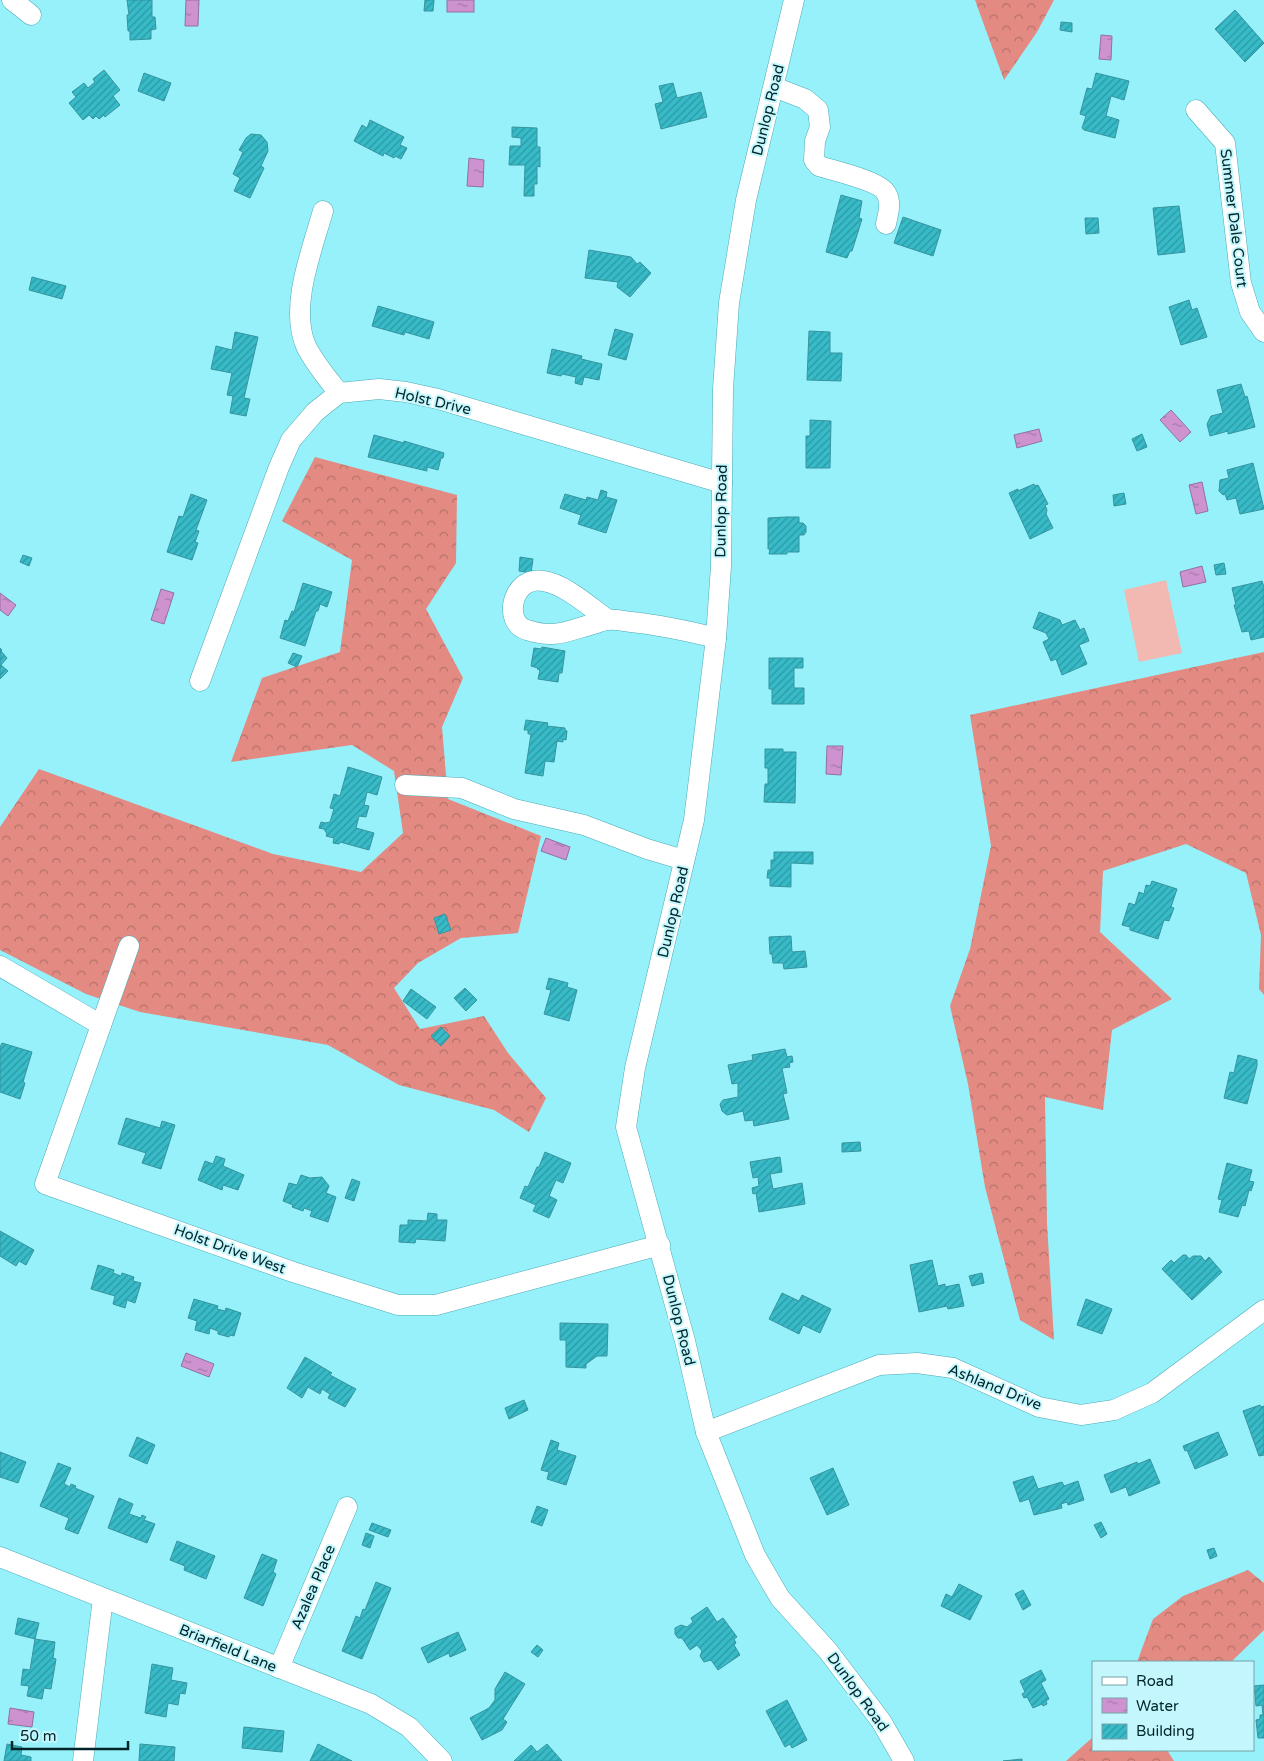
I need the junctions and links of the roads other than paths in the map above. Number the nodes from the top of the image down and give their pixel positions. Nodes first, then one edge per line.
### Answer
1 (12, 0) edge
2 (794, 0) edge
3 (30, 15) dead end
4 (774, 87) junction
5 (1196, 110) dead end
6 (323, 211) dead end
7 (886, 224) dead end
8 (1264, 332) edge
9 (339, 393) junction
10 (722, 483) junction
11 (608, 620) dead end
12 (716, 638) junction
13 (200, 681) dead end
14 (405, 785) dead end
15 (684, 860) junction
16 (129, 946) dead end
17 (0, 966) edge
18 (101, 1025) junction
19 (660, 1245) junction
20 (1264, 1310) edge
21 (706, 1432) junction
22 (347, 1507) dead end
23 (0, 1557) edge
24 (103, 1598) junction
25 (280, 1668) junction
26 (82, 1761) edge
27 (442, 1761) edge
28 (904, 1761) edge

1 - 3 street
2 - 4 street, Dunlop Road
4 - 7 street
4 - 10 street, Dunlop Road
5 - 8 street, Summer Dale Court
6 - 9 street
9 - 10 street, Holst Drive
9 - 13 street
10 - 12 street, Dunlop Road
11 - 12 street
12 - 15 street, Dunlop Road
14 - 15 street
15 - 19 street, Dunlop Road
16 - 18 street, Holst Drive West
17 - 18 street
18 - 19 street, Holst Drive West
19 - 21 street, Dunlop Road
20 - 21 street, Ashland Drive
21 - 28 street, Dunlop Road
22 - 25 street, Azalea Place
23 - 24 street, Briarfield Lane
24 - 25 street, Briarfield Lane
24 - 26 street
25 - 27 street, Briarfield Lane

